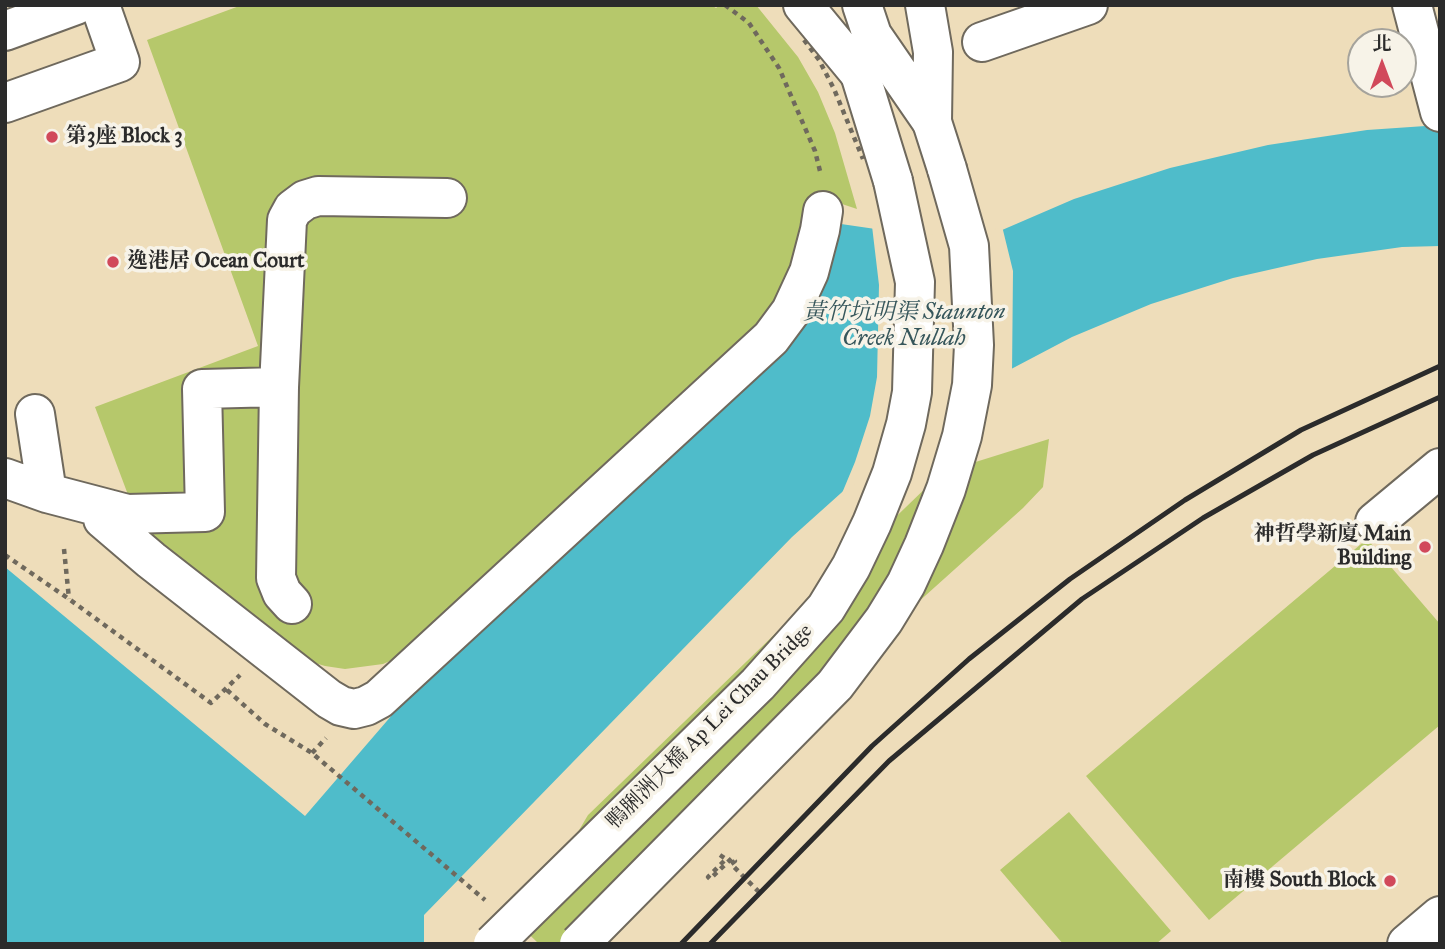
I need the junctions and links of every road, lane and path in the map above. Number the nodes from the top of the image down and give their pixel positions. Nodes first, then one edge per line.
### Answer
1 (76, 5) edge
2 (100, 5) edge
3 (725, 5) edge
4 (925, 5) edge
5 (1088, 5) edge
6 (1412, 5) edge
7 (867, 20) edge
8 (803, 22) edge
9 (5, 31) edge
10 (982, 41) dead end
11 (860, 74) junction
12 (5, 103) edge
13 (1439, 112) edge
14 (932, 122) junction
15 (865, 167) dead end
16 (447, 198) dead end
17 (823, 211) joint
18 (279, 387) junction
19 (35, 414) dead end
20 (1440, 468) edge
21 (5, 478) edge
22 (47, 493) junction
23 (105, 514) junction
24 (1375, 522) dead end
25 (64, 549) dead end
26 (5, 555) edge
27 (69, 599) junction
28 (292, 604) dead end
29 (324, 740) dead end
30 (312, 753) junction
31 (723, 856) dead end
32 (760, 893) dead end
33 (489, 904) dead end
34 (1440, 916) edge
35 (493, 944) edge
36 (579, 944) edge
37 (1407, 944) edge

1 - 9 main road
2 - 12 main road
3 - 17 path
4 - 14 main road
5 - 10 main road
6 - 13 main road
7 - 11 main road
7 - 14 main road
8 - 11 main road
8 - 15 path, bridge
11 - 35 main road, 鴨脷洲大橋 Ap Lei Chau Bridge, bridge
14 - 36 main road, bridge
16 - 18 main road
17 - 23 main road
18 - 23 main road
18 - 28 main road
19 - 22 main road
20 - 24 main road
21 - 22 main road
22 - 23 main road
25 - 27 path
26 - 27 path
27 - 30 path
29 - 30 path
30 - 33 path
31 - 32 path
34 - 37 main road

